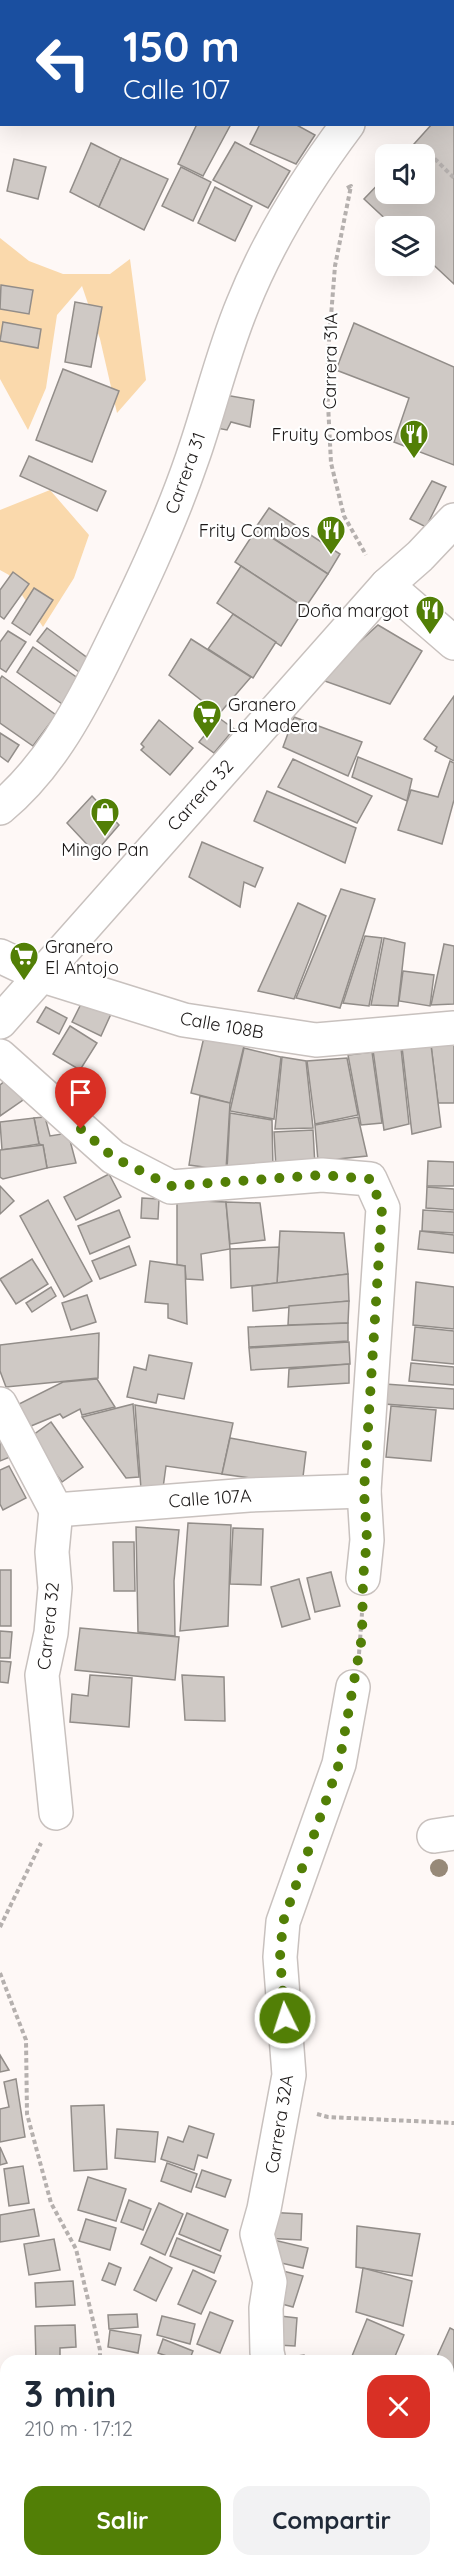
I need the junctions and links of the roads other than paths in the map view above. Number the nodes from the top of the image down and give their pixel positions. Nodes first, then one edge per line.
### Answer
1 (347, 126) edge
2 (454, 520) edge
3 (387, 585) junction
4 (454, 643) edge
5 (0, 808) edge
6 (0, 956) edge
7 (40, 975) junction
8 (0, 1022) edge
9 (454, 1028) edge
10 (0, 1056) edge
11 (0, 1404) edge
12 (364, 1491) junction
13 (56, 1510) junction
14 (363, 1578) road end
15 (353, 1687) road end
16 (56, 1813) road end
17 (268, 2355) edge

1 - 5 street, Carrera 31
2 - 3 street, Carrera 32
3 - 4 street
3 - 7 street, Carrera 32
6 - 7 street, Calle 108B
7 - 8 street, Carrera 32
7 - 9 street, Calle 108B
10 - 12 street
11 - 13 street
12 - 13 street, Calle 107A
12 - 14 street
13 - 16 street, Carrera 32
15 - 17 street, Carrera 32A

